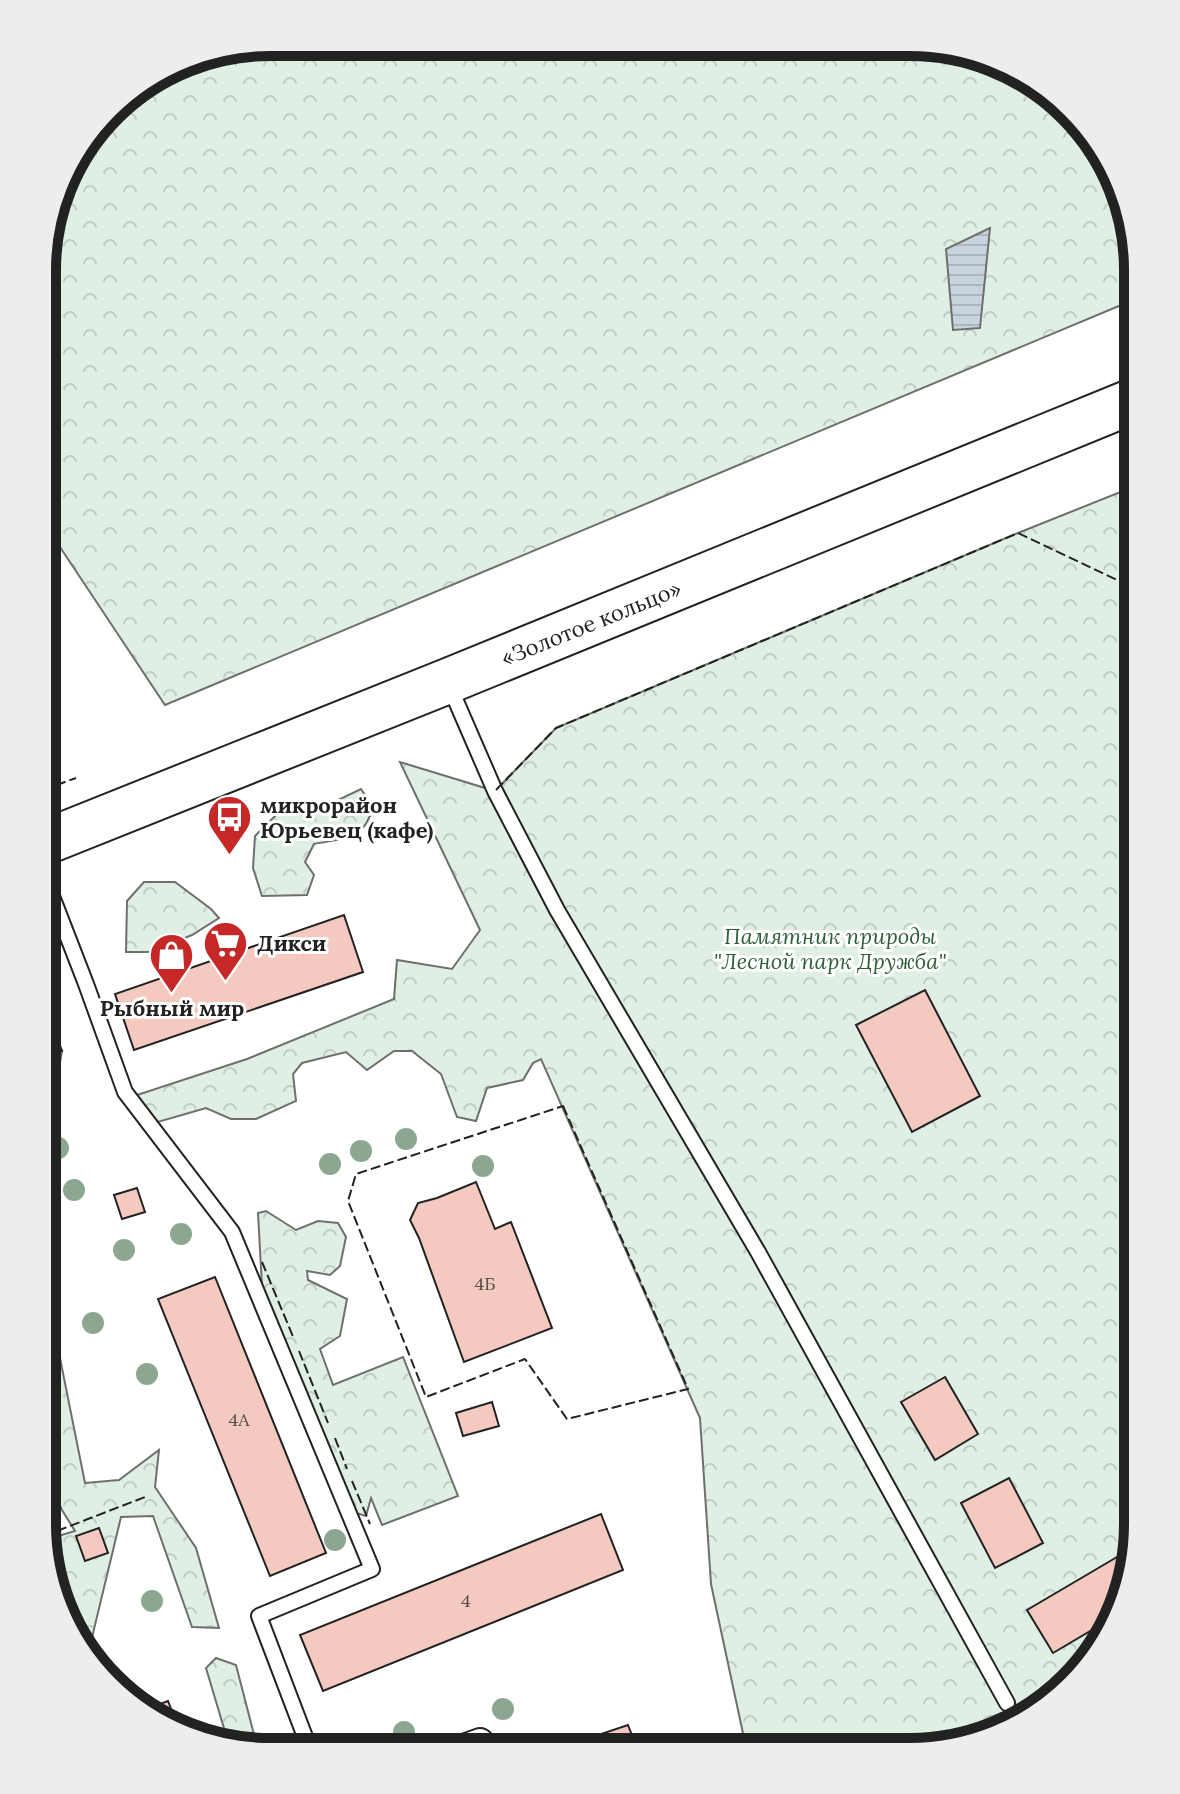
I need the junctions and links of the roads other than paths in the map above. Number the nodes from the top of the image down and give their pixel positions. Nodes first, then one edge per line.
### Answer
1 (1124, 405) edge
2 (448, 681) junction
3 (56, 838) edge
4 (56, 907) edge
5 (1007, 1703) dead end
6 (305, 1738) edge

1 - 2 highway, «Золотое кольцо»
2 - 3 highway, «Золотое кольцо»
2 - 5 lane
4 - 6 lane

